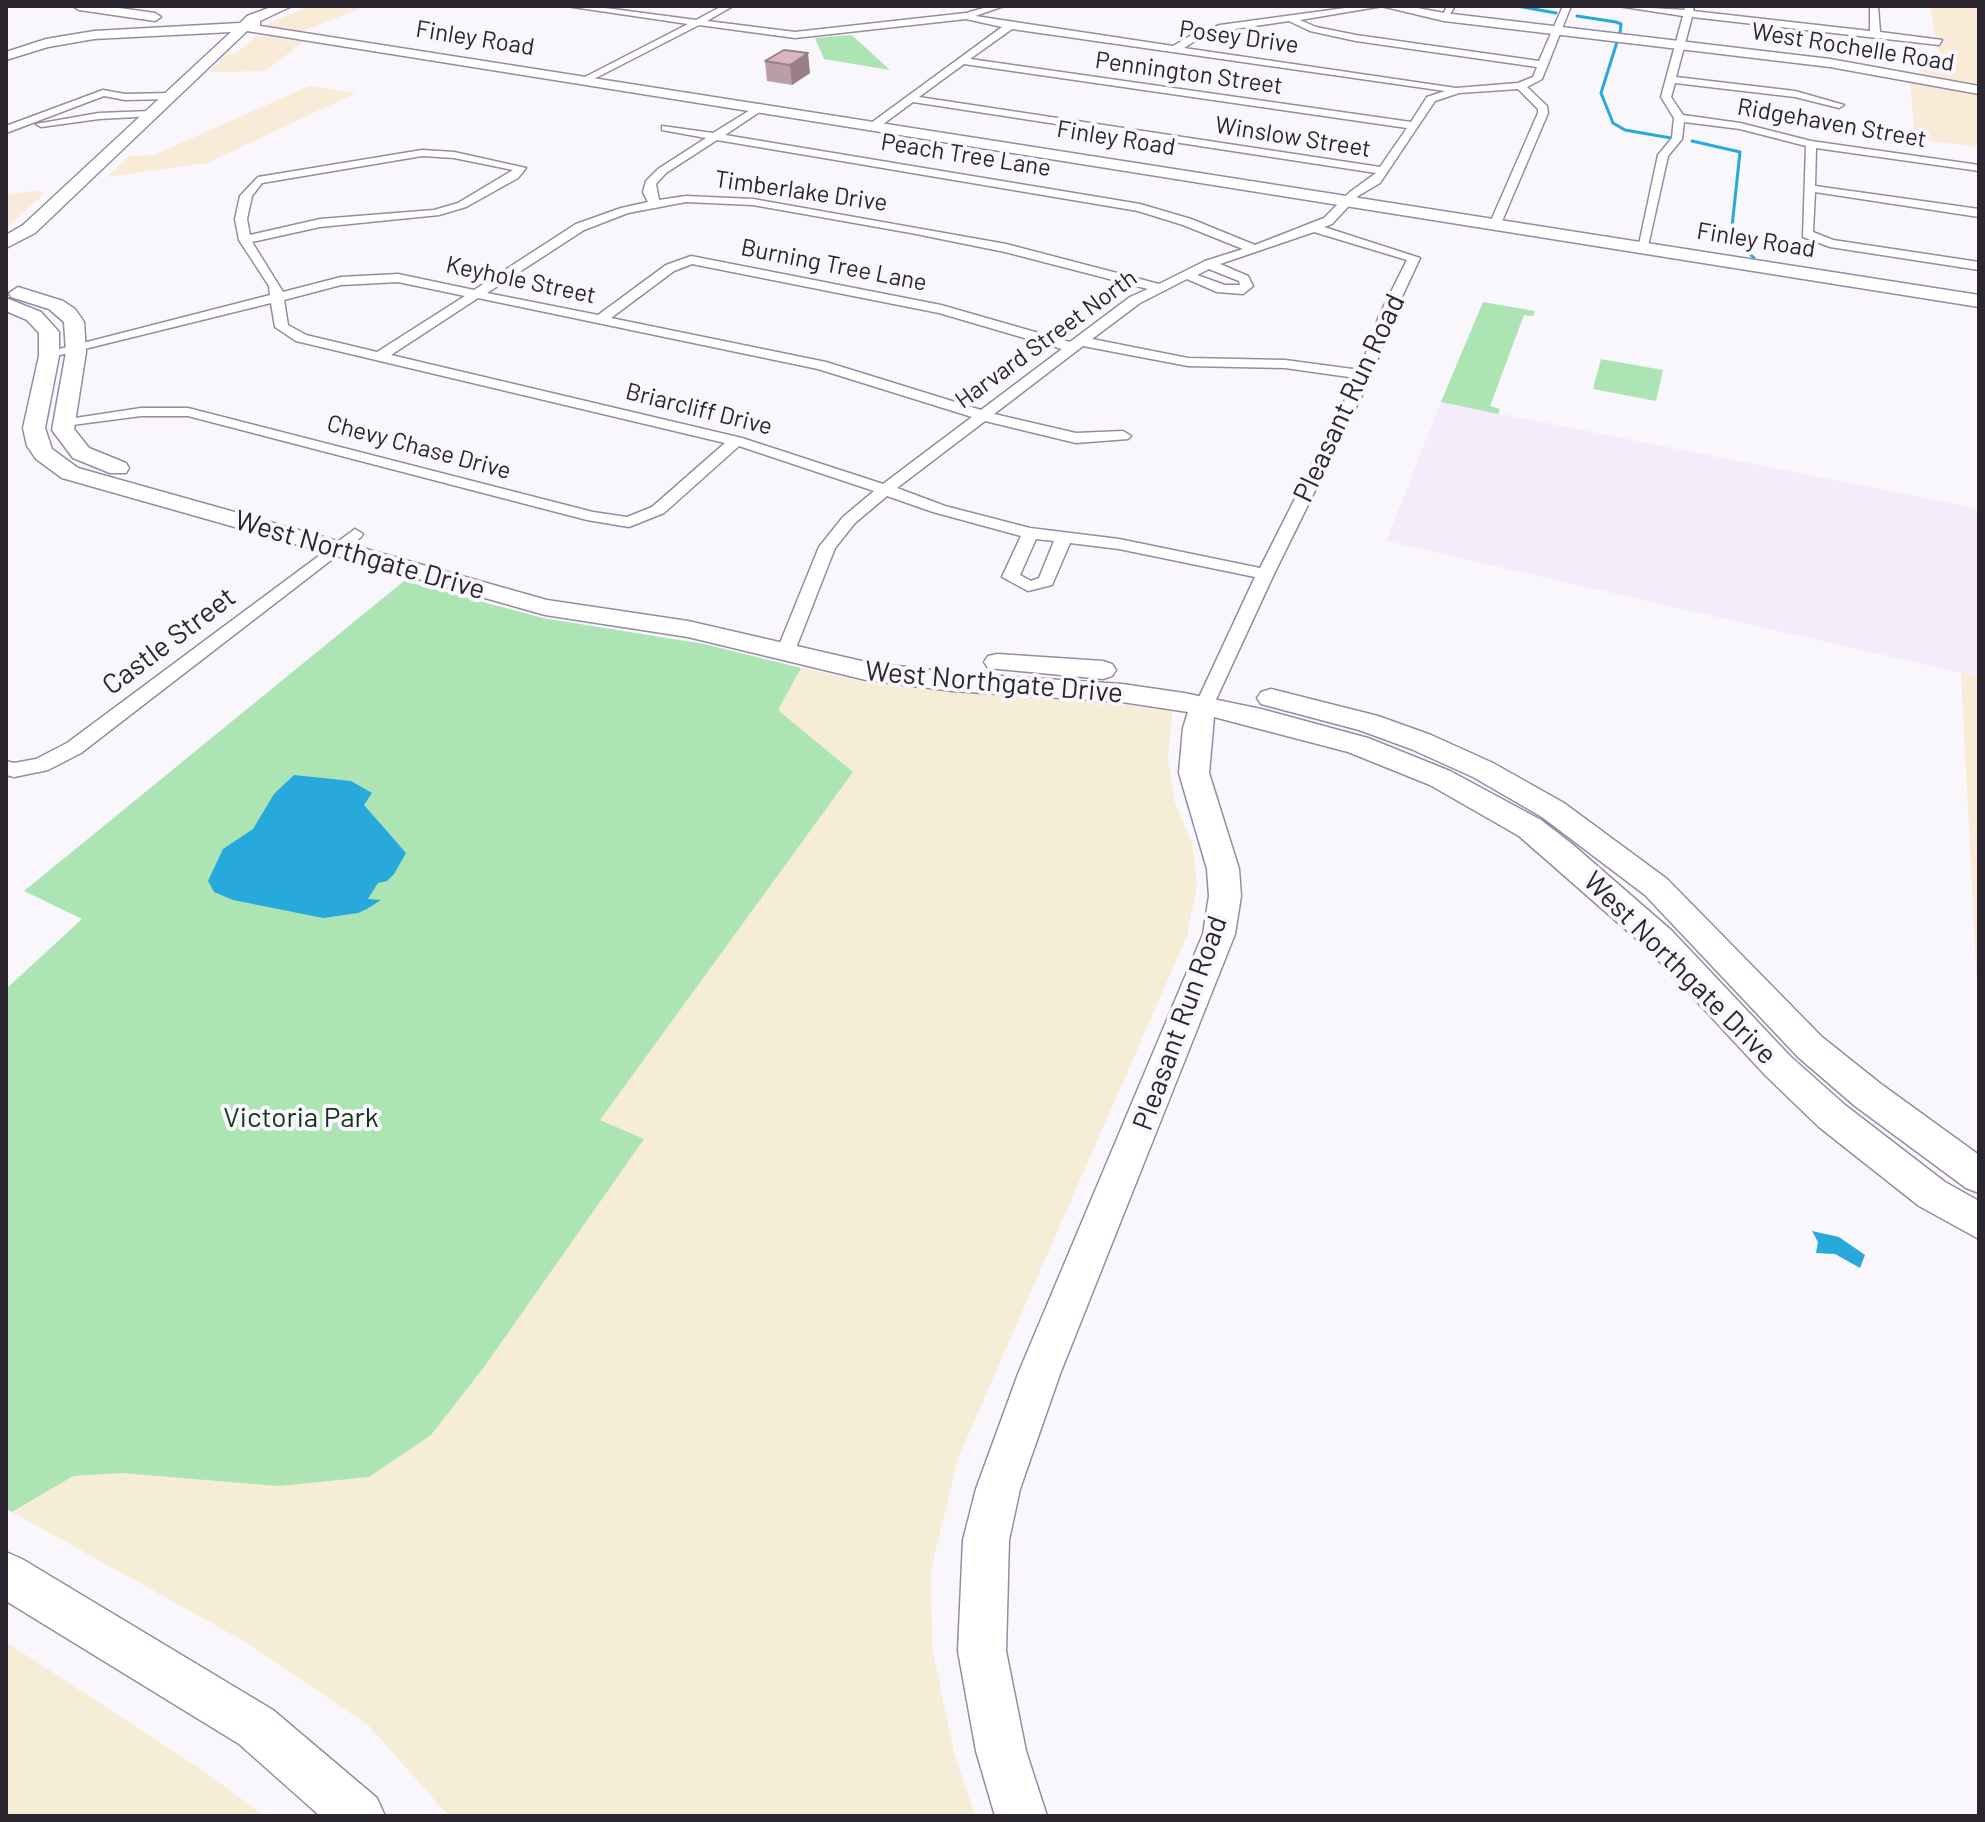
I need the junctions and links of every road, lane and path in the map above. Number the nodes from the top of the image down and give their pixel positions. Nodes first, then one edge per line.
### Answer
1 (79, 6) edge
2 (286, 6) edge
3 (300, 6) edge
4 (570, 6) edge
5 (623, 6) edge
6 (729, 6) edge
7 (1000, 6) edge
8 (1379, 6) edge
9 (1387, 6) edge
10 (1567, 6) edge
11 (1622, 6) edge
12 (1873, 6) edge
13 (1689, 10) edge
14 (611, 12) junction
15 (1448, 12) edge
16 (967, 16) junction
17 (1290, 18) junction
18 (692, 23) junction
19 (171, 24) junction
20 (1010, 26) junction
21 (244, 27) junction
22 (1559, 30) junction
23 (1875, 34) junction
24 (1939, 42) dead end
25 (1679, 44) junction
26 (1177, 48) junction
27 (6, 56) edge
28 (961, 61) junction
29 (1544, 65) junction
30 (1670, 79) junction
31 (586, 80) junction
32 (1520, 86) junction
33 (1458, 90) junction
34 (1979, 90) edge
35 (170, 96) junction
36 (912, 99) junction
37 (1839, 105) dead end
38 (760, 107) junction
39 (151, 114) junction
40 (1679, 118) junction
41 (875, 125) junction
42 (1411, 125) junction
43 (666, 128) dead end
44 (7, 130) edge
45 (715, 136) junction
46 (1811, 144) junction
47 (1979, 168) edge
48 (1384, 171) junction
49 (1808, 188) junction
50 (1349, 200) junction
51 (654, 203) junction
52 (1979, 213) edge
53 (1496, 223) junction
54 (29, 229) junction
55 (1316, 229) junction
56 (245, 240) junction
57 (6, 243) edge
58 (1642, 246) junction
59 (1252, 248) junction
60 (6, 259) edge
61 (1209, 264) junction
62 (1979, 266) edge
63 (1185, 274) junction
64 (1157, 287) junction
65 (6, 290) edge
66 (478, 293) junction
67 (275, 299) junction
68 (1979, 301) edge
69 (6, 304) edge
70 (601, 319) junction
71 (1076, 344) junction
72 (76, 352) junction
73 (49, 356) junction
74 (379, 357) junction
75 (1365, 375) junction
76 (982, 416) junction
77 (62, 424) junction
78 (1123, 436) dead end
79 (737, 441) junction
80 (124, 480) junction
81 (884, 490) junction
82 (1030, 533) junction
83 (1064, 536) junction
84 (346, 542) junction
85 (1265, 574) junction
86 (790, 644) junction
87 (1208, 696) junction
88 (6, 768) edge
89 (1449, 768) junction
90 (1749, 982) junction
91 (1713, 996) junction
92 (1914, 1130) junction
93 (1885, 1157) junction
94 (1979, 1176) edge
95 (1979, 1221) edge
96 (6, 1575) edge
97 (359, 1816) edge
98 (1021, 1816) edge

1 - 19 street
2 - 21 street
3 - 21 street
4 - 14 street
5 - 14 street
6 - 18 street
7 - 16 street
8 - 17 street
9 - 15 street, West Rochelle Road
10 - 22 street
11 - 13 street
12 - 23 street
13 - 23 street
13 - 25 street
14 - 18 street
15 - 22 street, West Rochelle Road
16 - 18 street
16 - 20 street, Posey Drive
17 - 26 street
17 - 29 street
18 - 31 street
19 - 21 street, Finley Road
19 - 27 street
20 - 26 street, Posey Drive
20 - 28 street
21 - 31 street, Finley Road
21 - 35 street
22 - 25 street, West Rochelle Road
22 - 29 street
23 - 24 street
25 - 30 street
25 - 34 street, West Rochelle Road
26 - 33 street, Posey Drive
28 - 36 street
28 - 42 street, Pennington Street
29 - 32 street
30 - 37 street
30 - 40 street
31 - 38 street, Finley Road
32 - 33 street, Harvard Street North
32 - 53 street
33 - 42 street, Harvard Street North
35 - 39 street
35 - 44 street
36 - 41 street
36 - 48 street, Winslow Street
38 - 41 street, Finley Road
38 - 45 street
39 - 44 street
39 - 54 street
40 - 46 street, Ridgehaven Street
40 - 58 street
41 - 50 street, Finley Road
42 - 48 street, Harvard Street North
43 - 45 street, Peach Tree Lane
45 - 51 street
45 - 59 street, Peach Tree Lane
46 - 47 street, Ridgehaven Street
46 - 49 street
48 - 50 street, Harvard Street North
49 - 52 street
49 - 62 street
50 - 53 street, Finley Road
50 - 55 street, Harvard Street North
51 - 64 street, Timberlake Drive
51 - 66 street, Timberlake Drive
53 - 58 street, Finley Road
54 - 57 street
54 - 60 street
55 - 59 street, Harvard Street North
55 - 75 street, Pleasant Run Road
56 - 56 street
56 - 67 street, Briarcliff Drive
58 - 68 street, Finley Road
59 - 61 street, Harvard Street North
61 - 63 street, Harvard Street North
61 - 63 street
63 - 64 street, Harvard Street North
64 - 71 street, Harvard Street North
65 - 72 street
66 - 67 street, Keyhole Street
66 - 70 street, Keyhole Street
66 - 74 street, Timberlake Drive
67 - 72 street, Keyhole Street
67 - 74 street, Briarcliff Drive
69 - 73 street, West Northgate Drive
70 - 71 street, Burning Tree Lane
70 - 76 street, Keyhole Street
71 - 75 street, Burning Tree Lane
71 - 76 street, Harvard Street North
72 - 73 street, Keyhole Street
72 - 77 street
73 - 80 street, West Northgate Drive
74 - 79 street, Briarcliff Drive
75 - 85 street, Pleasant Run Road
76 - 78 street, Keyhole Street
76 - 81 street, Harvard Street North
77 - 79 street, Chevy Chase Drive
77 - 80 street, West Northgate Drive
79 - 81 street, Briarcliff Drive
80 - 84 street, West Northgate Drive
81 - 82 street, Briarcliff Drive
81 - 86 street, Harvard Street North
82 - 83 street, Briarcliff Drive
82 - 83 street
83 - 85 street, Briarcliff Drive
84 - 86 street, West Northgate Drive
84 - 88 street, Castle Street
85 - 87 street, Pleasant Run Road
86 - 87 street, West Northgate Drive
87 - 89 street, West Northgate Drive
87 - 98 street, Pleasant Run Road
89 - 90 street, West Northgate Drive
89 - 91 street, West Northgate Drive
90 - 91 street
90 - 92 street, West Northgate Drive
91 - 93 street, West Northgate Drive
92 - 93 street
92 - 94 street, West Northgate Drive
93 - 95 street, West Northgate Drive
96 - 97 street

